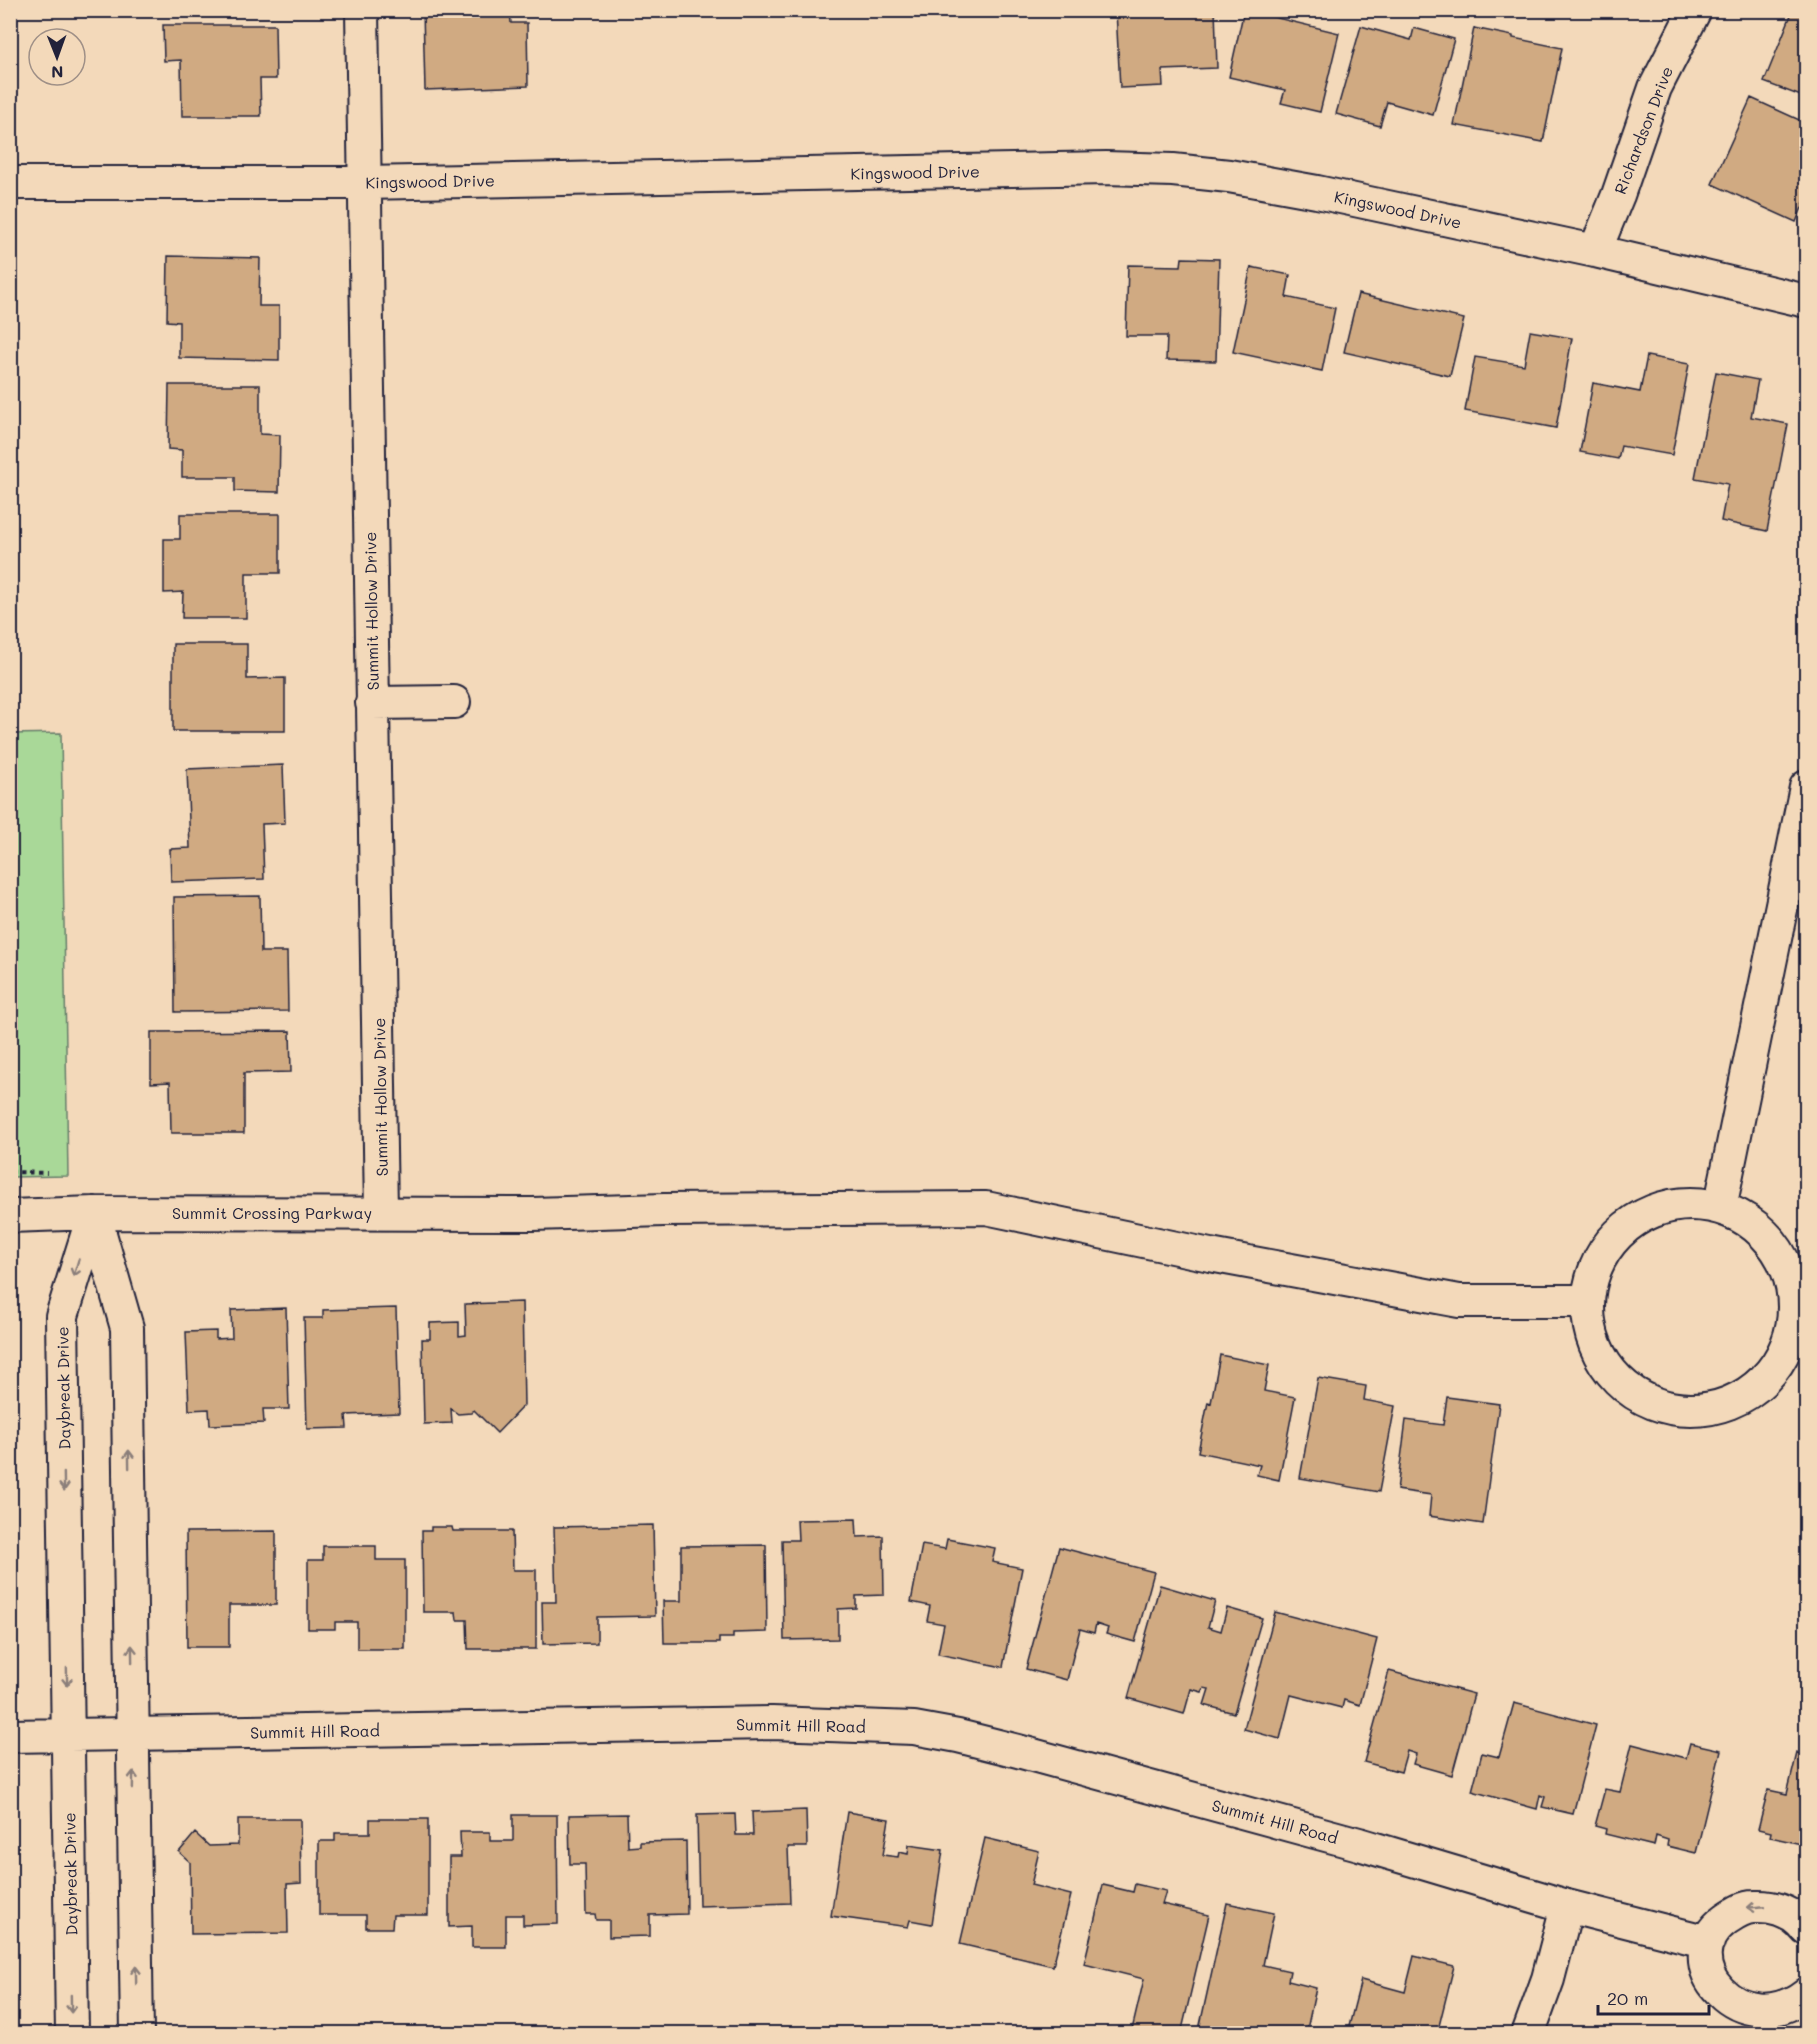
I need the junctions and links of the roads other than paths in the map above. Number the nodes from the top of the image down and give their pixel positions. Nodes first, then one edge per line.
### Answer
1 (362, 10) edge
2 (1695, 10) edge
3 (10, 183) edge
4 (364, 183) junction
5 (1595, 251) junction
6 (1806, 301) edge
7 (454, 702) dead end
8 (372, 703) junction
9 (1806, 787) edge
10 (1720, 1208) junction
11 (381, 1212) junction
12 (94, 1213) junction
13 (10, 1216) edge
14 (1588, 1301) junction
15 (1797, 1352) edge
16 (134, 1734) junction
17 (68, 1735) junction
18 (10, 1736) edge
19 (1567, 1906) junction
20 (1806, 1929) edge
21 (1708, 1942) junction
22 (1806, 1995) edge
23 (72, 2034) edge
24 (137, 2034) edge
25 (1528, 2034) edge

1 - 4 street, Summit Hollow Drive
2 - 5 street, Richardson Drive
3 - 4 street, Kingswood Drive
4 - 5 street, Kingswood Drive
4 - 8 street, Summit Hollow Drive
5 - 6 street, Kingswood Drive
7 - 8 street
8 - 11 street, Summit Hollow Drive
9 - 10 street
10 - 14 street
10 - 15 street
11 - 12 street, Summit Crossing Parkway
11 - 14 street, Summit Crossing Parkway
12 - 13 street, Summit Crossing Parkway
16 -> 12 street
12 -> 17 street, Daybreak Drive
14 - 15 street
16 - 17 street, Summit Hill Road
16 - 19 street, Summit Hill Road
24 -> 16 street
17 - 18 street, Summit Hill Road
17 -> 23 street, Daybreak Drive
19 - 21 street, Summit Hill Road
19 - 25 street
20 -> 21 street
21 - 22 street

